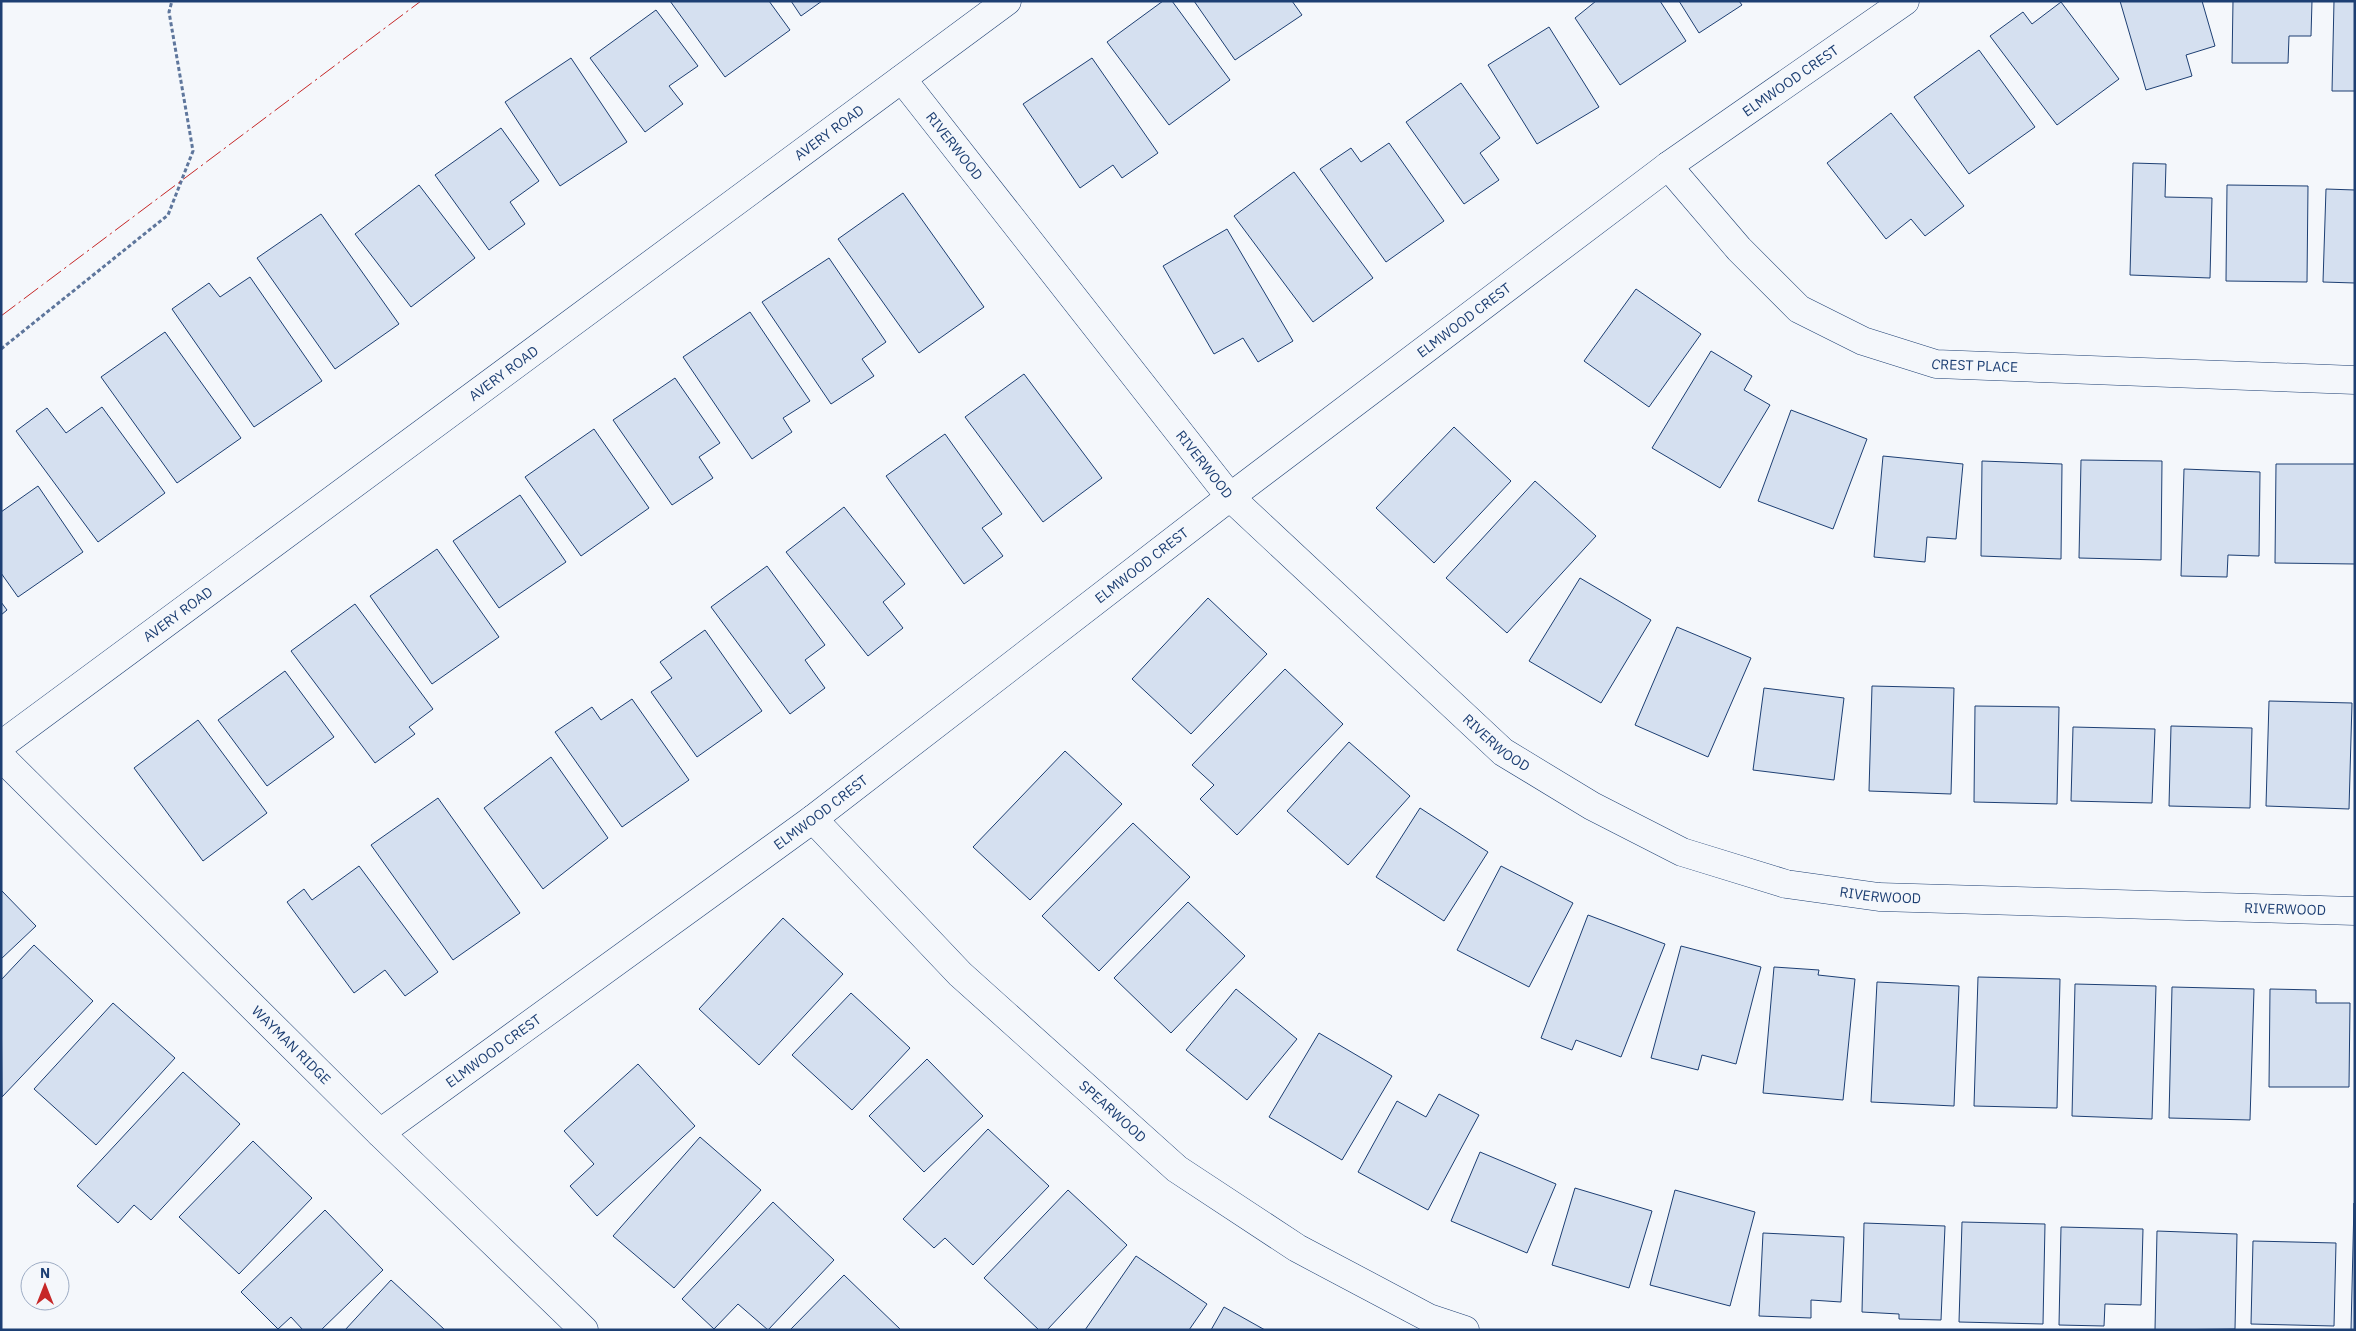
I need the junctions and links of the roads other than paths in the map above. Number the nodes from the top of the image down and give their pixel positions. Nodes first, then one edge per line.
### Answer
1 (1007, 1) edge
2 (1905, 1) edge
3 (902, 79) junction
4 (1668, 166) junction
5 (2355, 380) edge
6 (1230, 497) junction
7 (1, 745) edge
8 (1, 757) edge
9 (813, 819) junction
10 (2355, 911) edge
11 (380, 1134) junction
12 (584, 1330) edge
13 (1465, 1330) edge

1 - 3 street, AVERY ROAD
2 - 4 street, ELMWOOD CREST
3 - 6 street, RIVERWOOD
3 - 7 street, AVERY ROAD
4 - 5 street, CREST PLACE
4 - 6 street, ELMWOOD CREST
6 - 9 street, ELMWOOD CREST
6 - 10 street, RIVERWOOD
8 - 11 street, WAYMAN RIDGE
9 - 11 street, ELMWOOD CREST
9 - 13 street, SPEARWOOD
11 - 12 street, WAYMAN RIDGE

